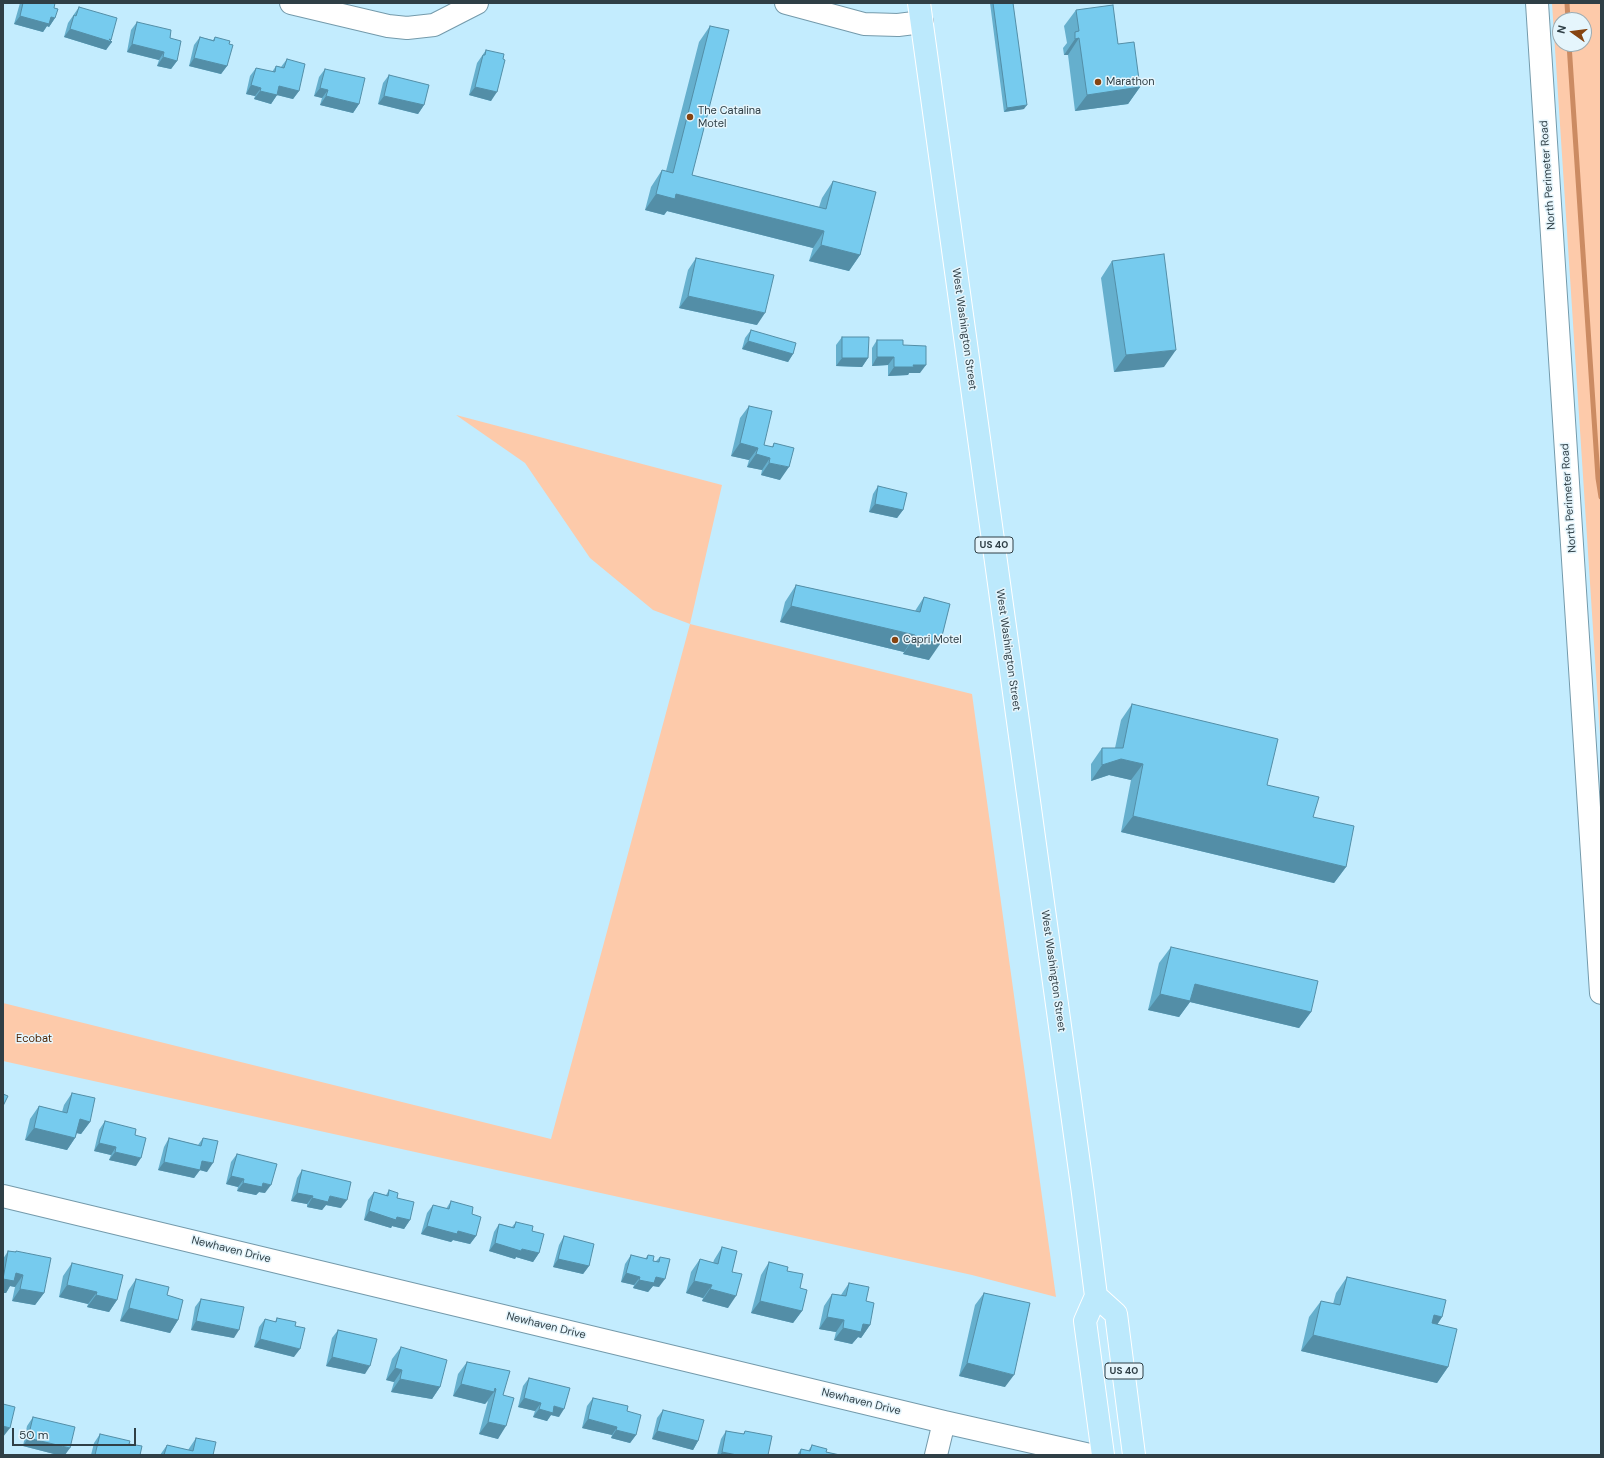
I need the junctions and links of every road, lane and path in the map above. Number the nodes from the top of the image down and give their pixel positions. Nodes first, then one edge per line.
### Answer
1 (291, 3) edge
2 (477, 3) edge
3 (786, 3) edge
4 (1537, 3) edge
5 (920, 12) edge
6 (1601, 993) edge
7 (3, 1196) edge
8 (1096, 1296) junction
9 (944, 1422) junction
10 (936, 1455) edge
11 (1090, 1455) edge
12 (1103, 1455) edge
13 (1134, 1455) edge

1 - 2 street
3 - 5 street
4 - 6 street, North Perimeter Road
5 - 8 main road, West Washington Street / US 40
7 - 9 street, Newhaven Drive
8 - 12 main road, US 40
8 - 13 main road, US 40
9 - 10 street
9 - 11 street, Newhaven Drive

